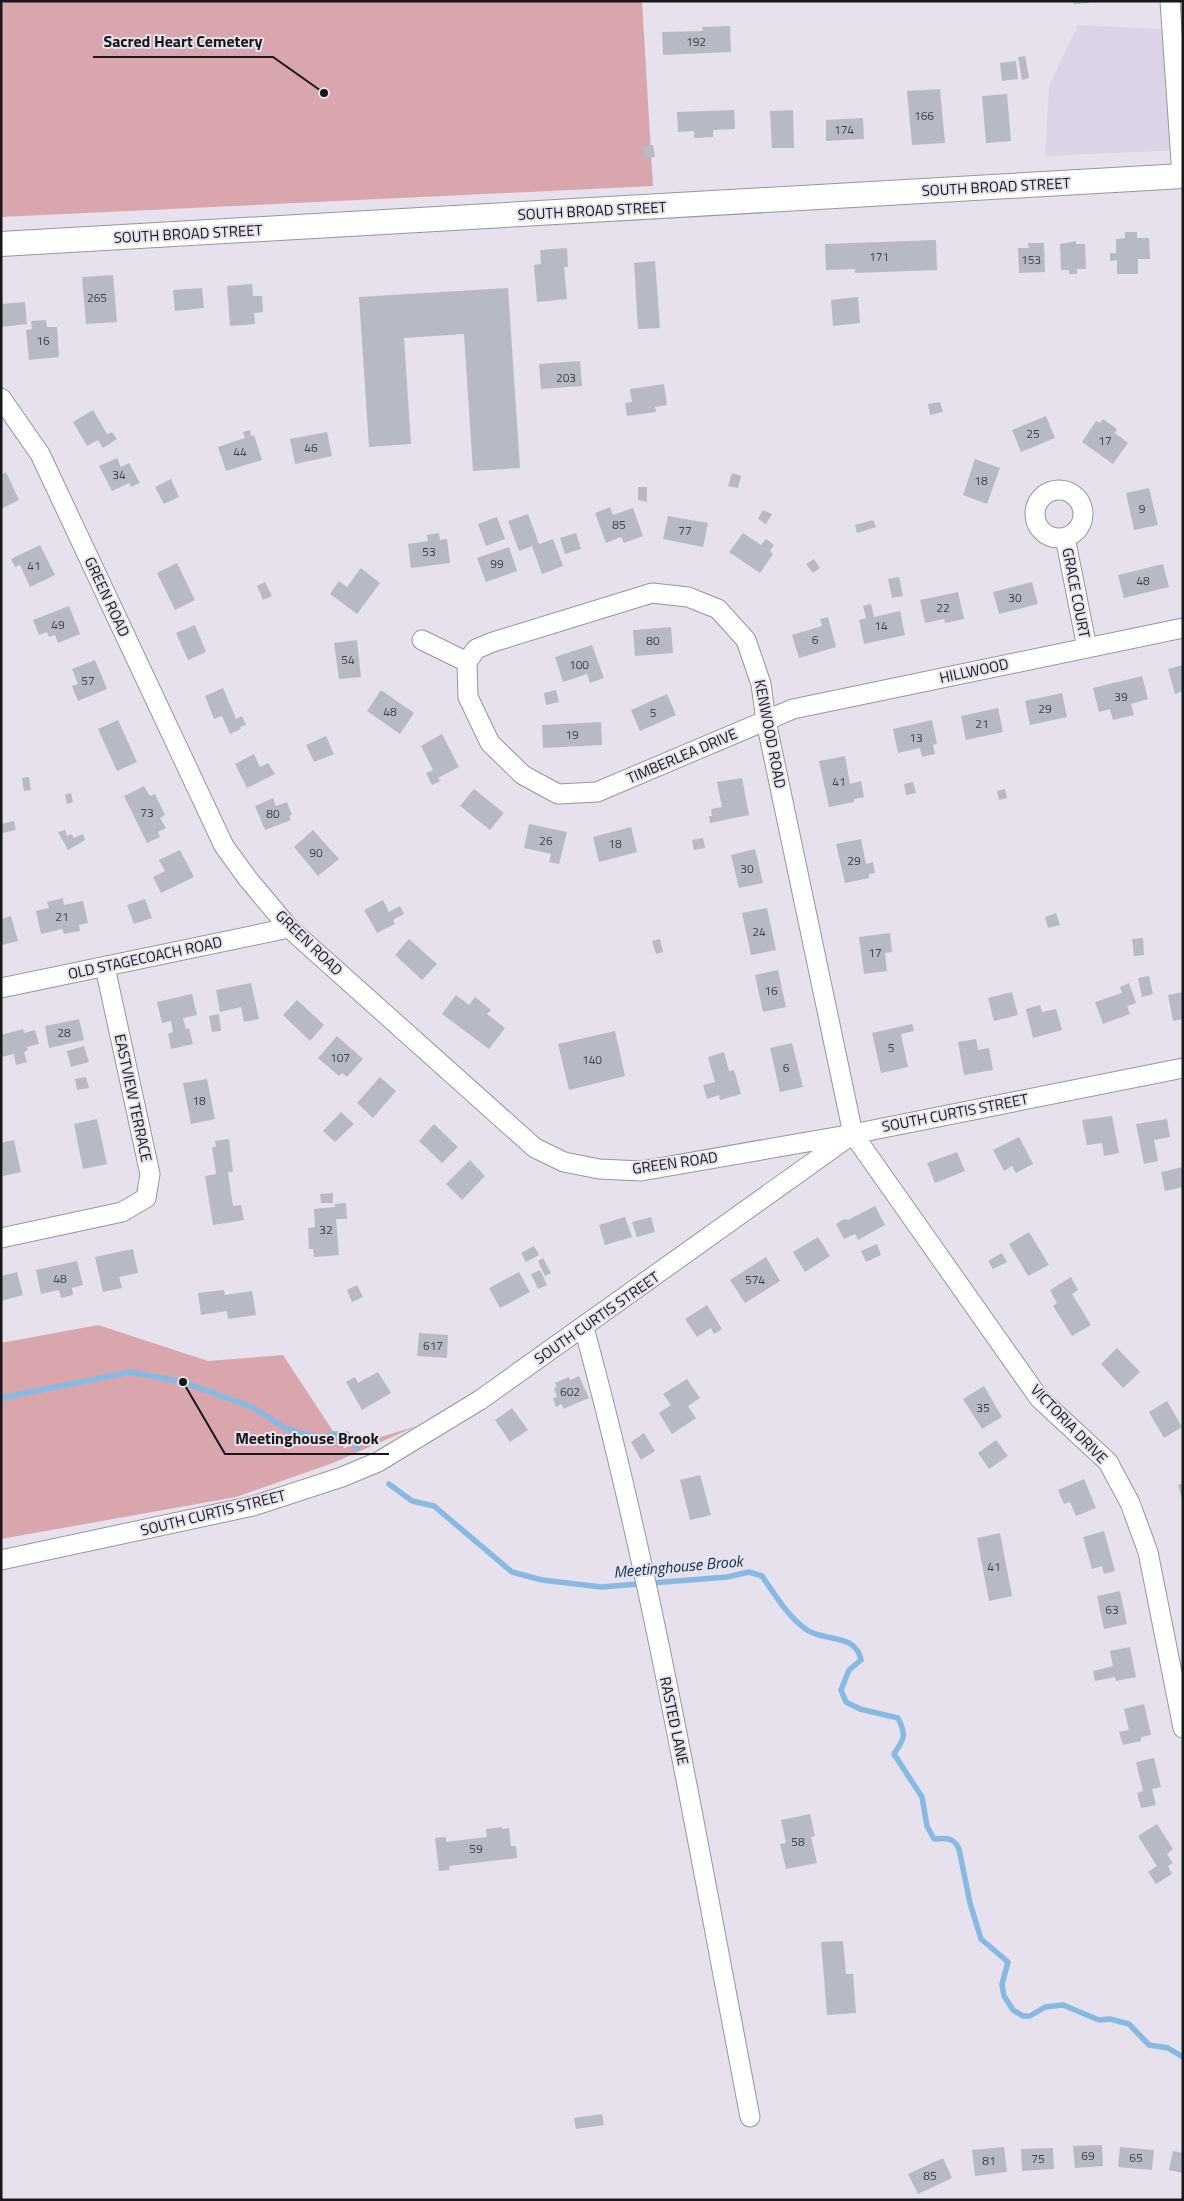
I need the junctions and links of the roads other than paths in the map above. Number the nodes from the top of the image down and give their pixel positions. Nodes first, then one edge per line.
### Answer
1 (1170, 1) edge
2 (1182, 176) edge
3 (1, 244) edge
4 (1, 398) edge
5 (1065, 537) dead end
6 (1183, 628) edge
7 (422, 640) dead end
8 (1087, 648) junction
9 (467, 662) junction
10 (766, 720) junction
11 (289, 928) junction
12 (105, 967) junction
13 (1, 988) edge
14 (1183, 1068) edge
15 (853, 1134) junction
16 (1, 1238) edge
17 (584, 1328) junction
18 (1, 1560) edge
19 (1183, 1728) edge
20 (750, 2117) dead end

1 - 2 street
2 - 3 main road, SOUTH BROAD STREET
4 - 11 street, GREEN ROAD
5 - 8 street, GRACE COURT
6 - 8 street, HILLWOOD
7 - 9 street
8 - 10 street, HILLWOOD
9 - 10 street, KENWOOD ROAD
9 - 10 street, TIMBERLEA DRIVE
10 - 15 street, KENWOOD ROAD
11 - 12 street, OLD STAGECOACH ROAD
11 - 15 street, GREEN ROAD
12 - 13 street, OLD STAGECOACH ROAD
12 - 16 street, EASTVIEW TERRACE
14 - 15 street, SOUTH CURTIS STREET
15 - 17 street, SOUTH CURTIS STREET
15 - 19 street, VICTORIA DRIVE
17 - 18 street, SOUTH CURTIS STREET
17 - 20 street, RASTED LANE

